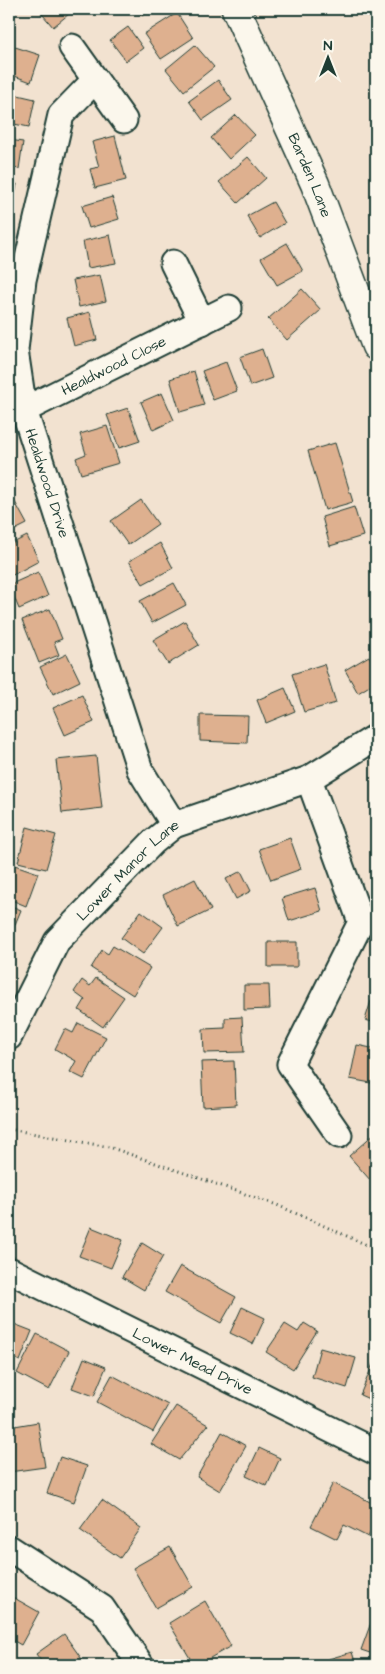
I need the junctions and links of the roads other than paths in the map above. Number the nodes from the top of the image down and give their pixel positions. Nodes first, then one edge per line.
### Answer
1 (236, 9) edge
2 (72, 47) dead end
3 (96, 80) junction
4 (124, 120) dead end
5 (173, 263) dead end
6 (229, 308) dead end
7 (202, 322) junction
8 (376, 346) edge
9 (24, 410) junction
10 (376, 737) edge
11 (309, 779) junction
12 (174, 826) junction
13 (9, 1037) edge
14 (339, 1135) dead end
15 (9, 1270) edge
16 (376, 1452) edge
17 (9, 1548) edge
18 (141, 1665) edge

1 - 8 street, Barden Lane
2 - 3 street
3 - 4 street
3 - 9 street, Healdwood Drive
5 - 7 street
6 - 7 street, Healdwood Close
7 - 9 street, Healdwood Close
9 - 12 street, Healdwood Drive
10 - 11 street, Lower Manor Lane
11 - 12 street, Lower Manor Lane
11 - 14 street
12 - 13 street, Lower Manor Lane
15 - 16 street, Lower Mead Drive
17 - 18 street

